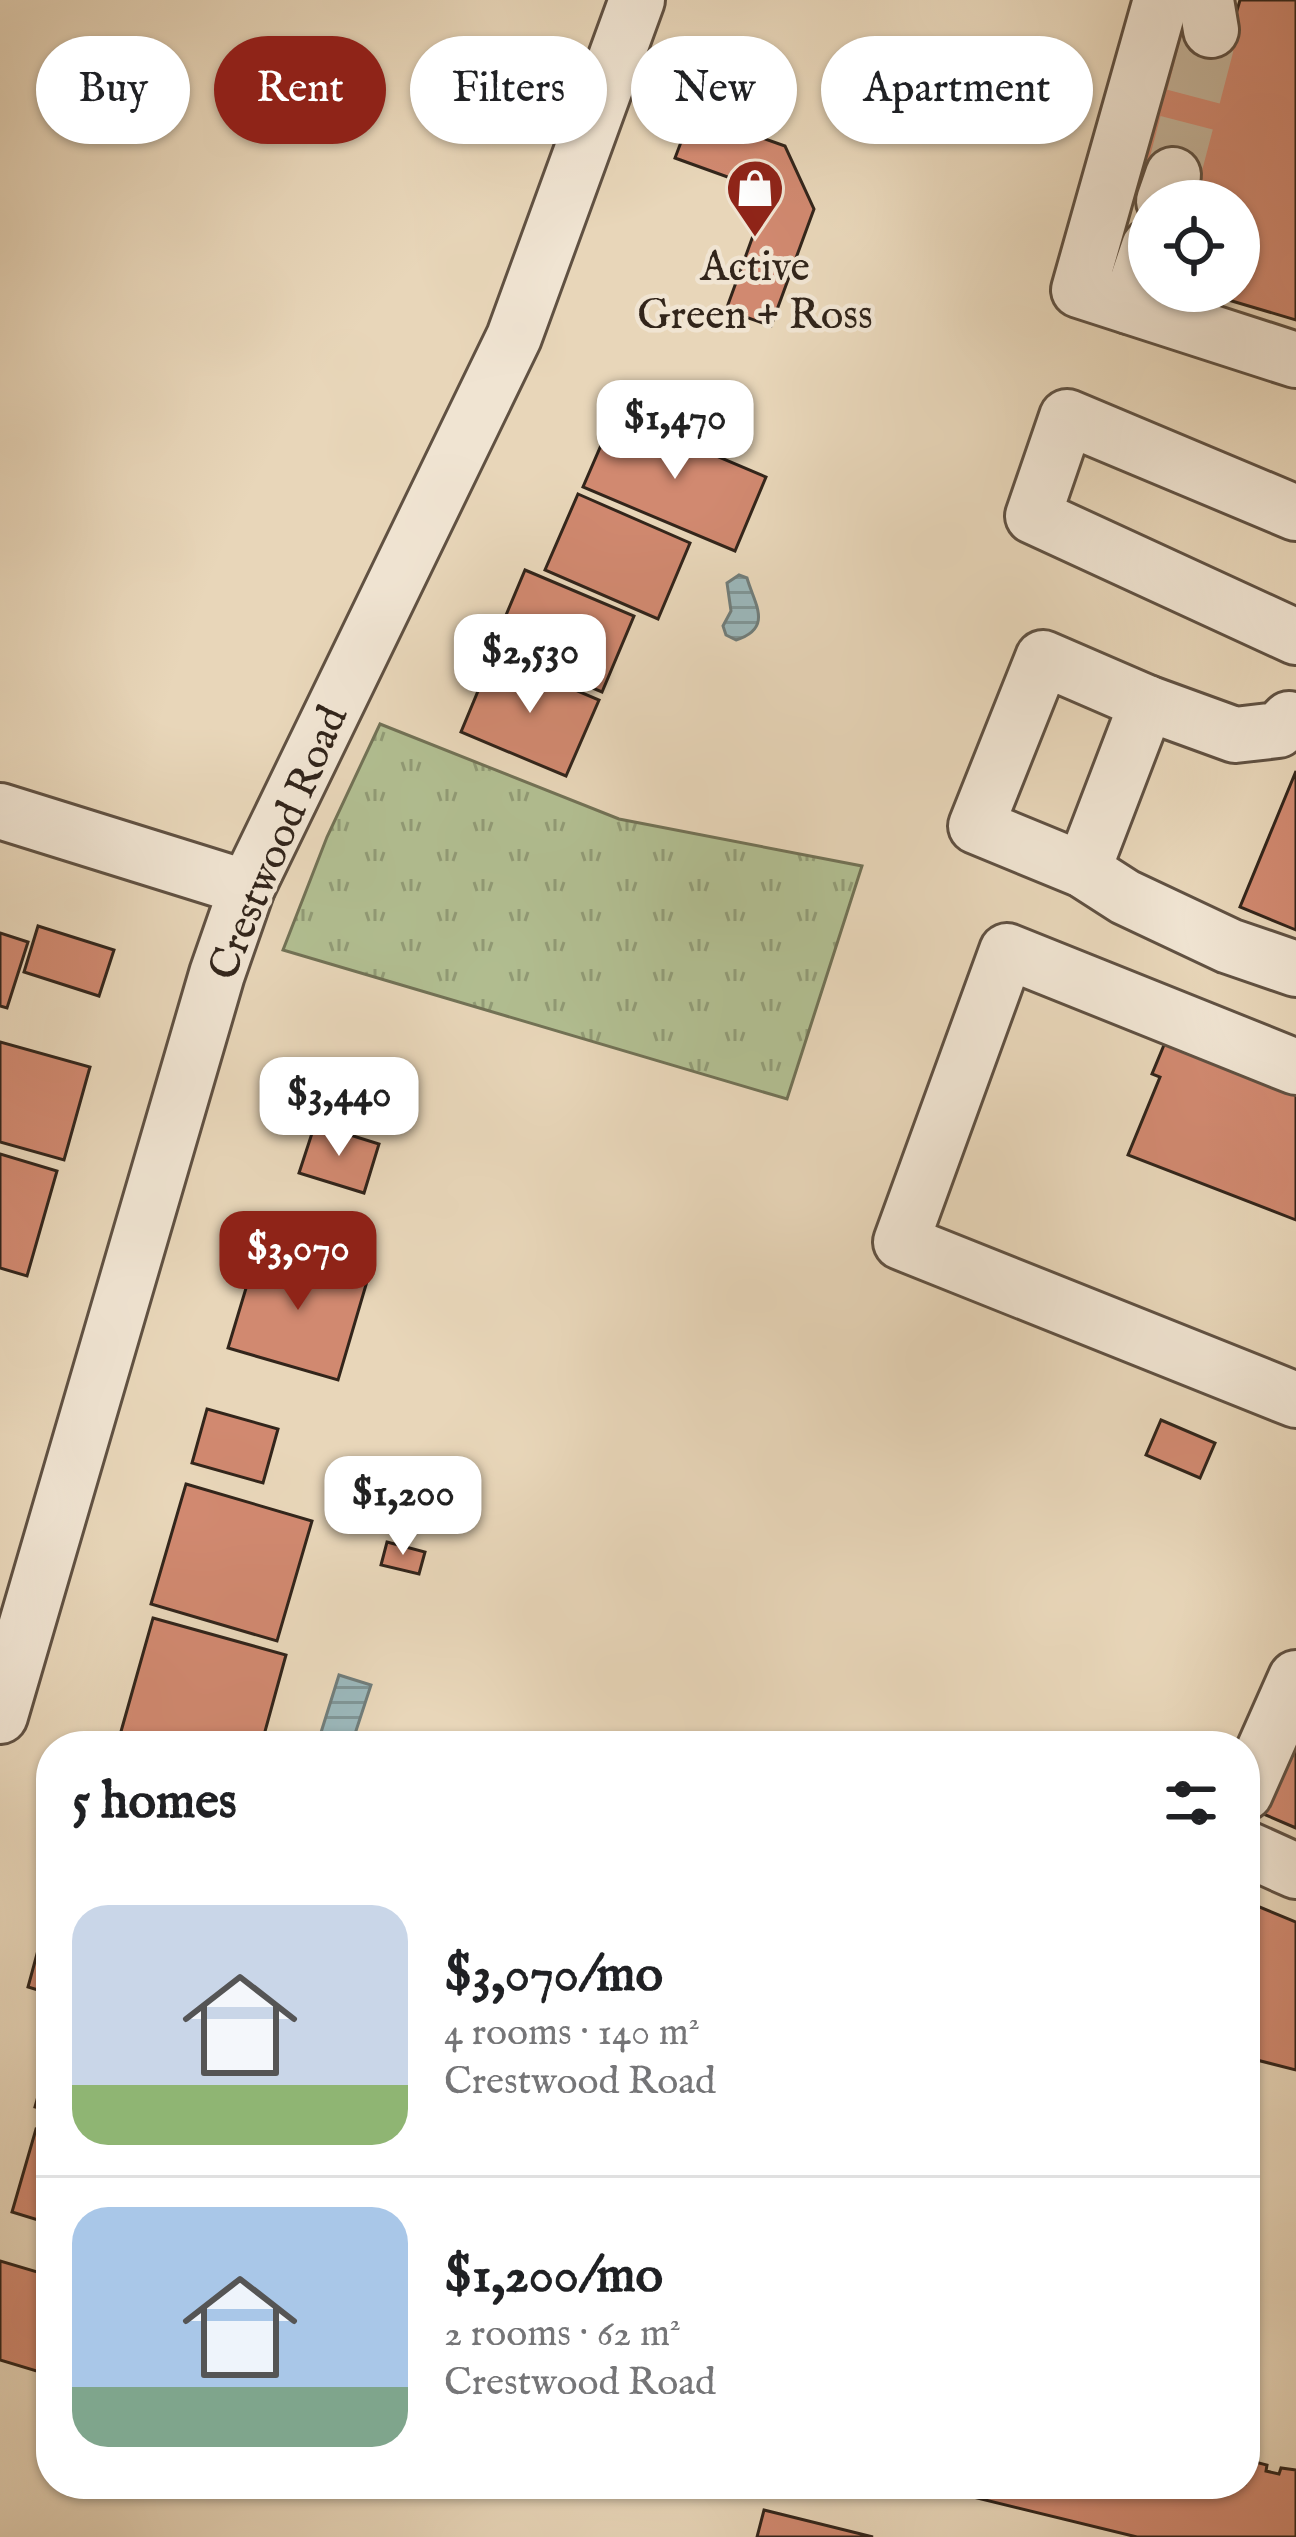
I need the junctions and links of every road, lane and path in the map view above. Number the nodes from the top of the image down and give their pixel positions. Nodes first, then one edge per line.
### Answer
1 (638, 0) edge
2 (1161, 0) edge
3 (1128, 306) edge
4 (1148, 312) edge
5 (1296, 360) edge
6 (1296, 513) edge
7 (1296, 637) edge
8 (1147, 703) junction
9 (1294, 716) edge
10 (0, 812) edge
11 (1083, 870) junction
12 (247, 888) junction
13 (1296, 969) edge
14 (1296, 1067) edge
15 (1296, 1400) edge
16 (1296, 1678) edge
17 (0, 1716) edge
18 (1260, 1759) edge
19 (1260, 1855) edge
20 (1296, 1871) edge

1 - 12 street, Crestwood Road
2 - 3 street
4 - 5 street
6 - 7 street
8 - 9 street
8 - 11 street
8 - 11 street
10 - 12 street
11 - 13 street
12 - 17 street, Crestwood Road
14 - 15 street
16 - 18 street
19 - 20 street

